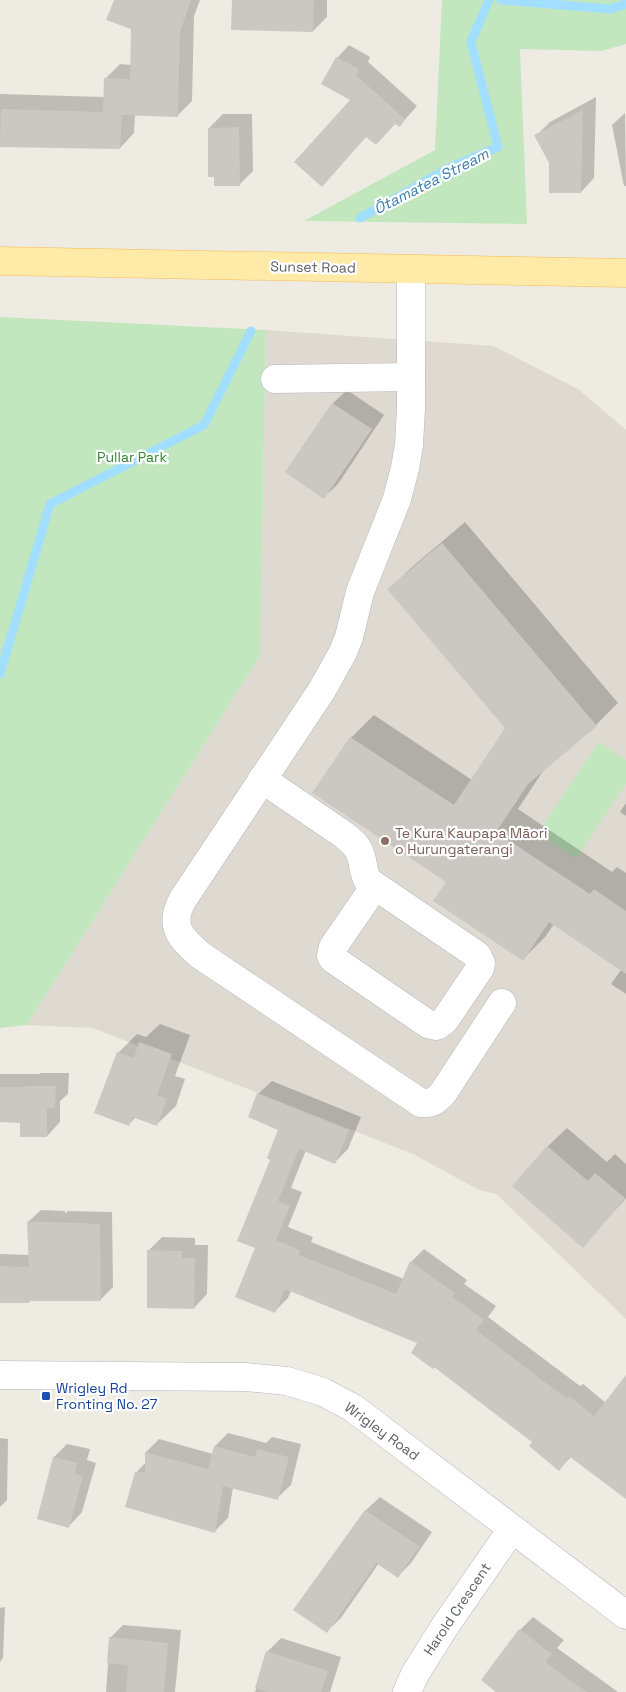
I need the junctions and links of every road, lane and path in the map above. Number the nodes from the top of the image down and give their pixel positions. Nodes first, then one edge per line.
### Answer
1 (0, 261) edge
2 (411, 270) junction
3 (626, 272) edge
4 (411, 377) junction
5 (275, 379) dead end
6 (262, 779) junction
7 (375, 886) junction
8 (502, 1003) dead end
9 (0, 1375) edge
10 (512, 1529) junction
11 (626, 1615) edge
12 (408, 1692) edge

1 - 2 main road, Sunset Road
2 - 3 main road, Sunset Road
2 - 4 street
4 - 5 street
4 - 6 street
6 - 7 street
6 - 8 street
7 - 7 street
9 - 10 street, Wrigley Road
10 - 11 street, Wrigley Road
10 - 12 street, Harold Crescent

